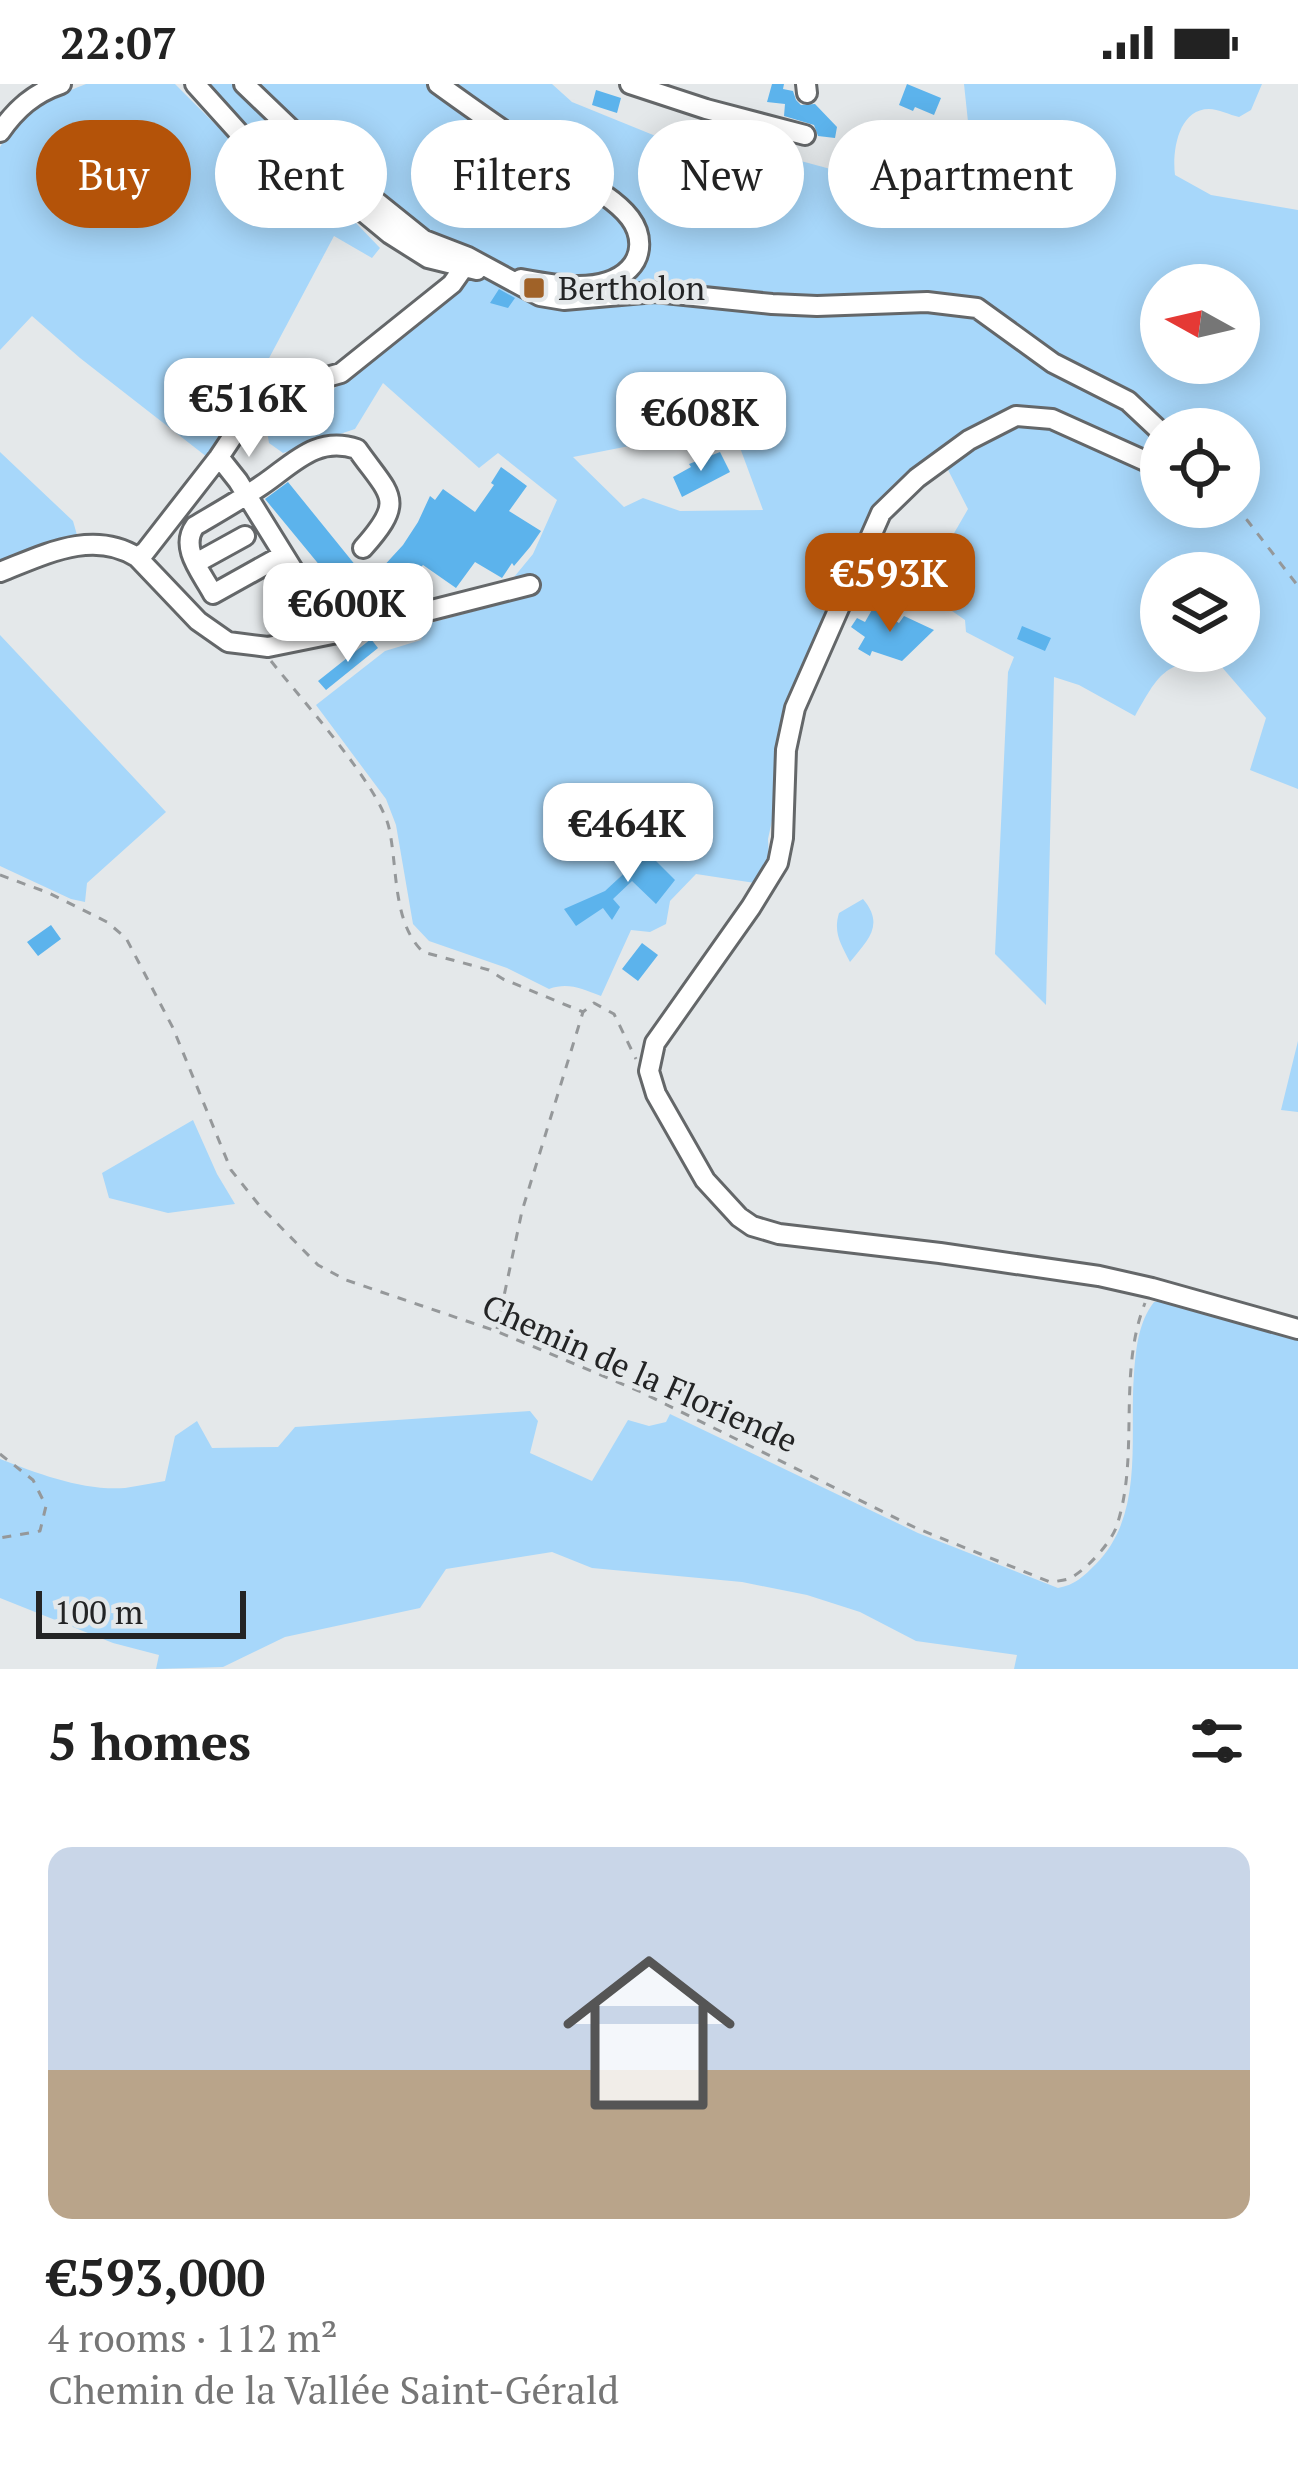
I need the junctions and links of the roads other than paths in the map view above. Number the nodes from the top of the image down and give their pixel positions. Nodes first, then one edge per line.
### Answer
1 (62, 84) edge
2 (195, 84) edge
3 (244, 84) edge
4 (438, 84) edge
5 (630, 84) edge
6 (0, 132) edge
7 (805, 135) dead end
8 (464, 267) junction
9 (502, 274) junction
10 (1140, 412) edge
11 (219, 457) junction
12 (1140, 459) edge
13 (246, 495) junction
14 (245, 536) dead end
15 (363, 548) dead end
16 (283, 555) junction
17 (136, 557) junction
18 (196, 563) junction
19 (0, 572) edge
20 (530, 585) dead end
21 (333, 634) junction
22 (1298, 1329) edge

1 - 6 street
2 - 8 street
3 - 9 street
4 - 9 street
5 - 7 street
8 - 9 street
8 - 11 street
9 - 10 street
11 - 13 street
11 - 17 street
12 - 22 street
13 - 15 street
13 - 16 street
13 - 18 street
14 - 18 street
16 - 18 street
16 - 21 street
17 - 19 street
17 - 21 street
20 - 21 street

